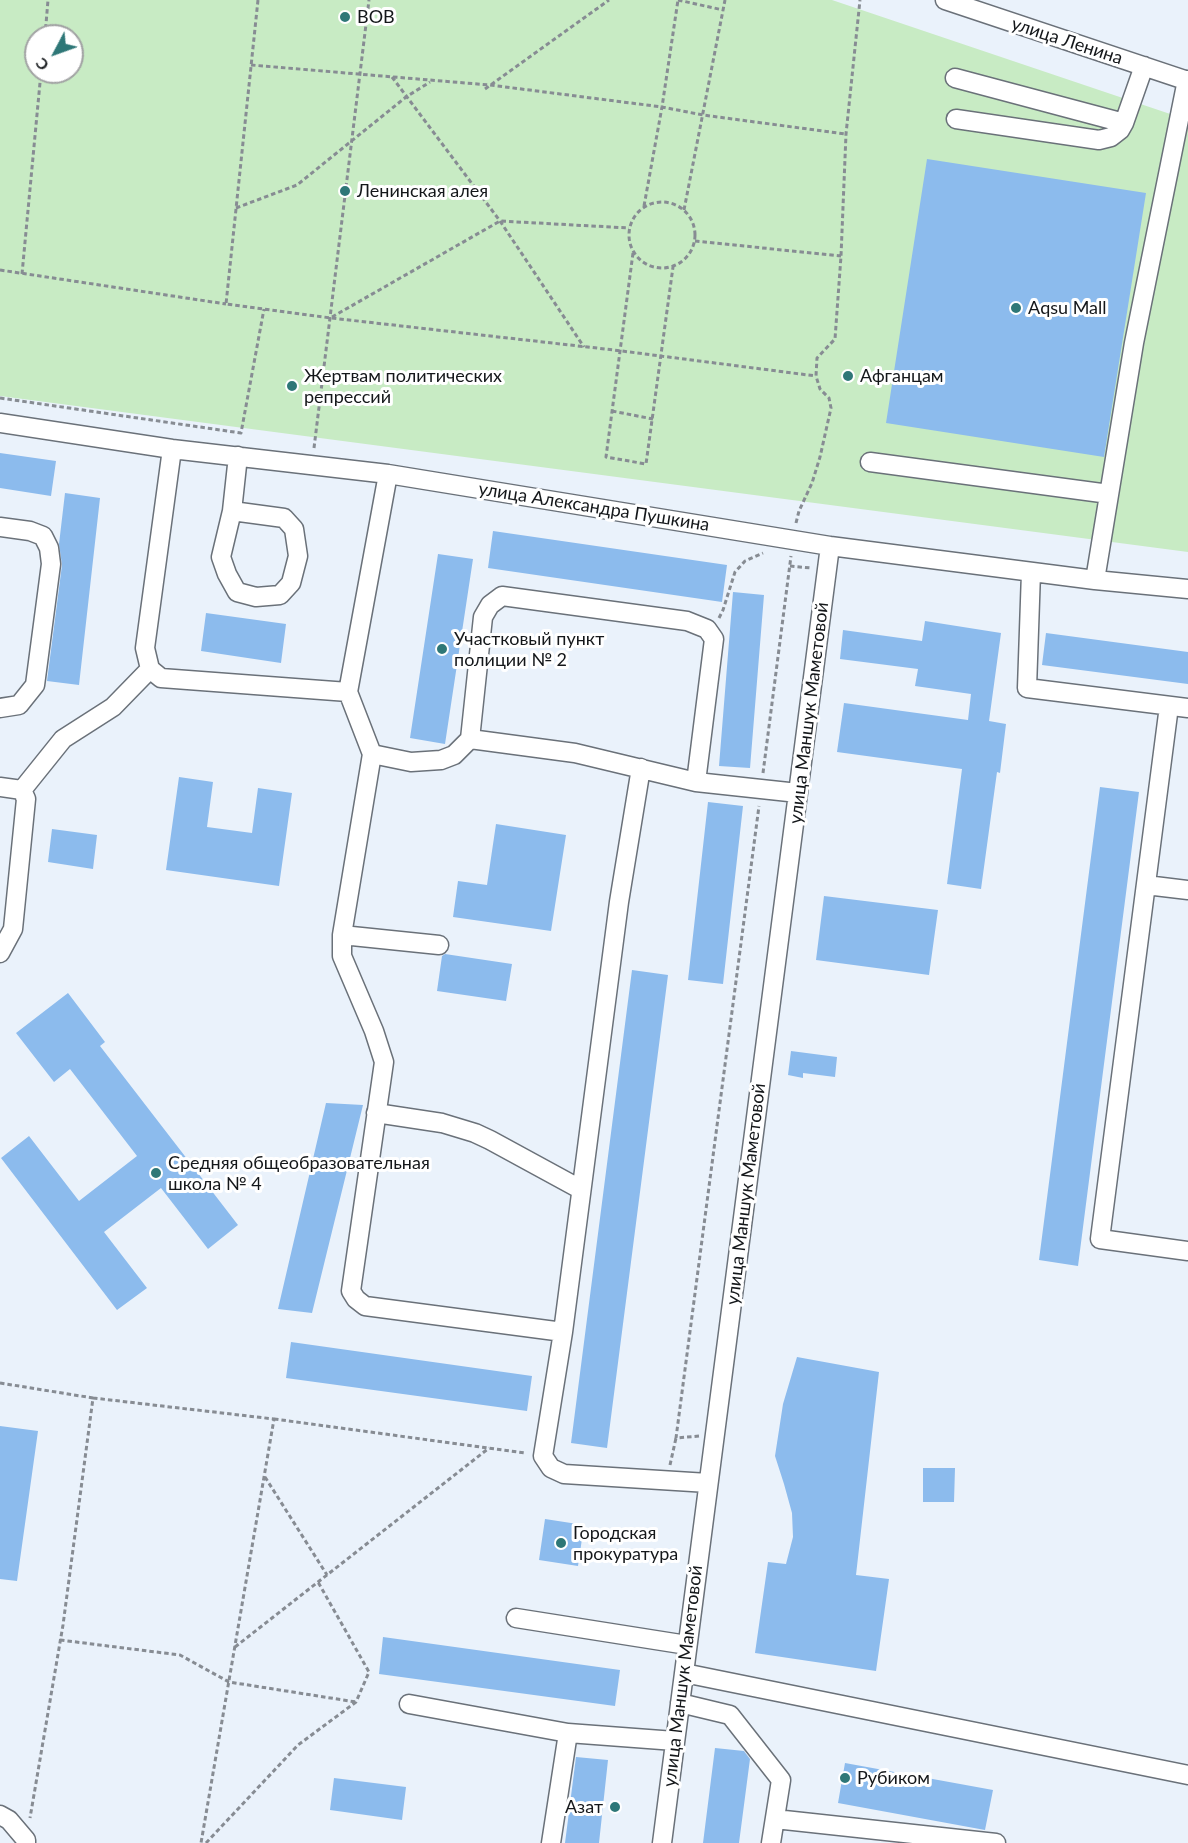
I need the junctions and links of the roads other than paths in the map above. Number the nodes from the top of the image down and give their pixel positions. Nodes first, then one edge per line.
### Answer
1 (945, 0) edge
2 (1144, 66) junction
3 (955, 78) dead end
4 (1187, 80) edge
5 (956, 119) dead end
6 (1124, 123) junction
7 (0, 423) edge
8 (172, 449) junction
9 (238, 456) junction
10 (870, 462) dead end
11 (388, 474) junction
12 (1109, 494) junction
13 (232, 511) junction
14 (0, 527) edge
15 (830, 546) junction
16 (1031, 572) junction
17 (1095, 580) junction
18 (1188, 589) edge
19 (150, 669) junction
20 (348, 692) junction
21 (1169, 706) junction
22 (0, 708) edge
23 (1188, 708) edge
24 (470, 739) junction
25 (372, 754) junction
26 (641, 768) junction
27 (696, 782) junction
28 (0, 787) edge
29 (22, 790) junction
30 (798, 793) junction
31 (1146, 885) junction
32 (1188, 890) edge
33 (342, 935) junction
34 (439, 945) dead end
35 (0, 953) edge
36 (376, 1113) junction
37 (580, 1189) junction
38 (1188, 1251) edge
39 (563, 1332) junction
40 (708, 1483) junction
41 (516, 1618) dead end
42 (687, 1645) junction
43 (684, 1673) junction
44 (680, 1703) junction
45 (409, 1704) dead end
46 (568, 1732) junction
47 (675, 1742) junction
48 (1188, 1775) edge
49 (0, 1815) edge
50 (775, 1819) junction
51 (26, 1842) edge
52 (551, 1843) edge
53 (662, 1843) edge
54 (771, 1843) edge
55 (996, 1843) edge

1 - 2 street, улица Ленина
2 - 4 street, улица Ленина
2 - 6 street
3 - 6 street
4 - 12 street
5 - 6 street
7 - 8 street, улица Александра Пушкина
8 - 9 street, улица Александра Пушкина
8 - 19 street
9 - 11 street, улица Александра Пушкина
9 - 13 street
10 - 12 street
11 - 15 street, улица Александра Пушкина
11 - 20 street
12 - 17 street
13 - 13 street
14 - 22 street
15 - 16 street, улица Александра Пушкина
15 - 30 street, улица Маншук Маметовой
16 - 17 street, улица Александра Пушкина
16 - 21 street
17 - 18 street, улица Александра Пушкина
19 - 20 street
19 - 29 street
20 - 25 street
21 - 23 street
21 - 31 street
24 - 25 street
24 - 26 street
24 - 27 street
25 - 33 street
26 - 27 street
26 - 37 street
27 - 30 street
28 - 29 street
29 - 35 street
30 - 40 street, улица Маншук Маметовой
31 - 32 street
31 - 38 street
33 - 34 street
33 - 36 street
36 - 37 street
36 - 39 street
37 - 39 street
39 - 40 street
40 - 42 street, улица Маншук Маметовой
41 - 42 street
42 - 43 street, улица Маншук Маметовой
43 - 44 street, улица Маншук Маметовой
43 - 48 street
44 - 47 street, улица Маншук Маметовой
44 - 50 street
45 - 46 street
46 - 47 street
46 - 52 street
47 - 53 street, улица Маншук Маметовой
49 - 51 street
50 - 54 street
50 - 55 street

